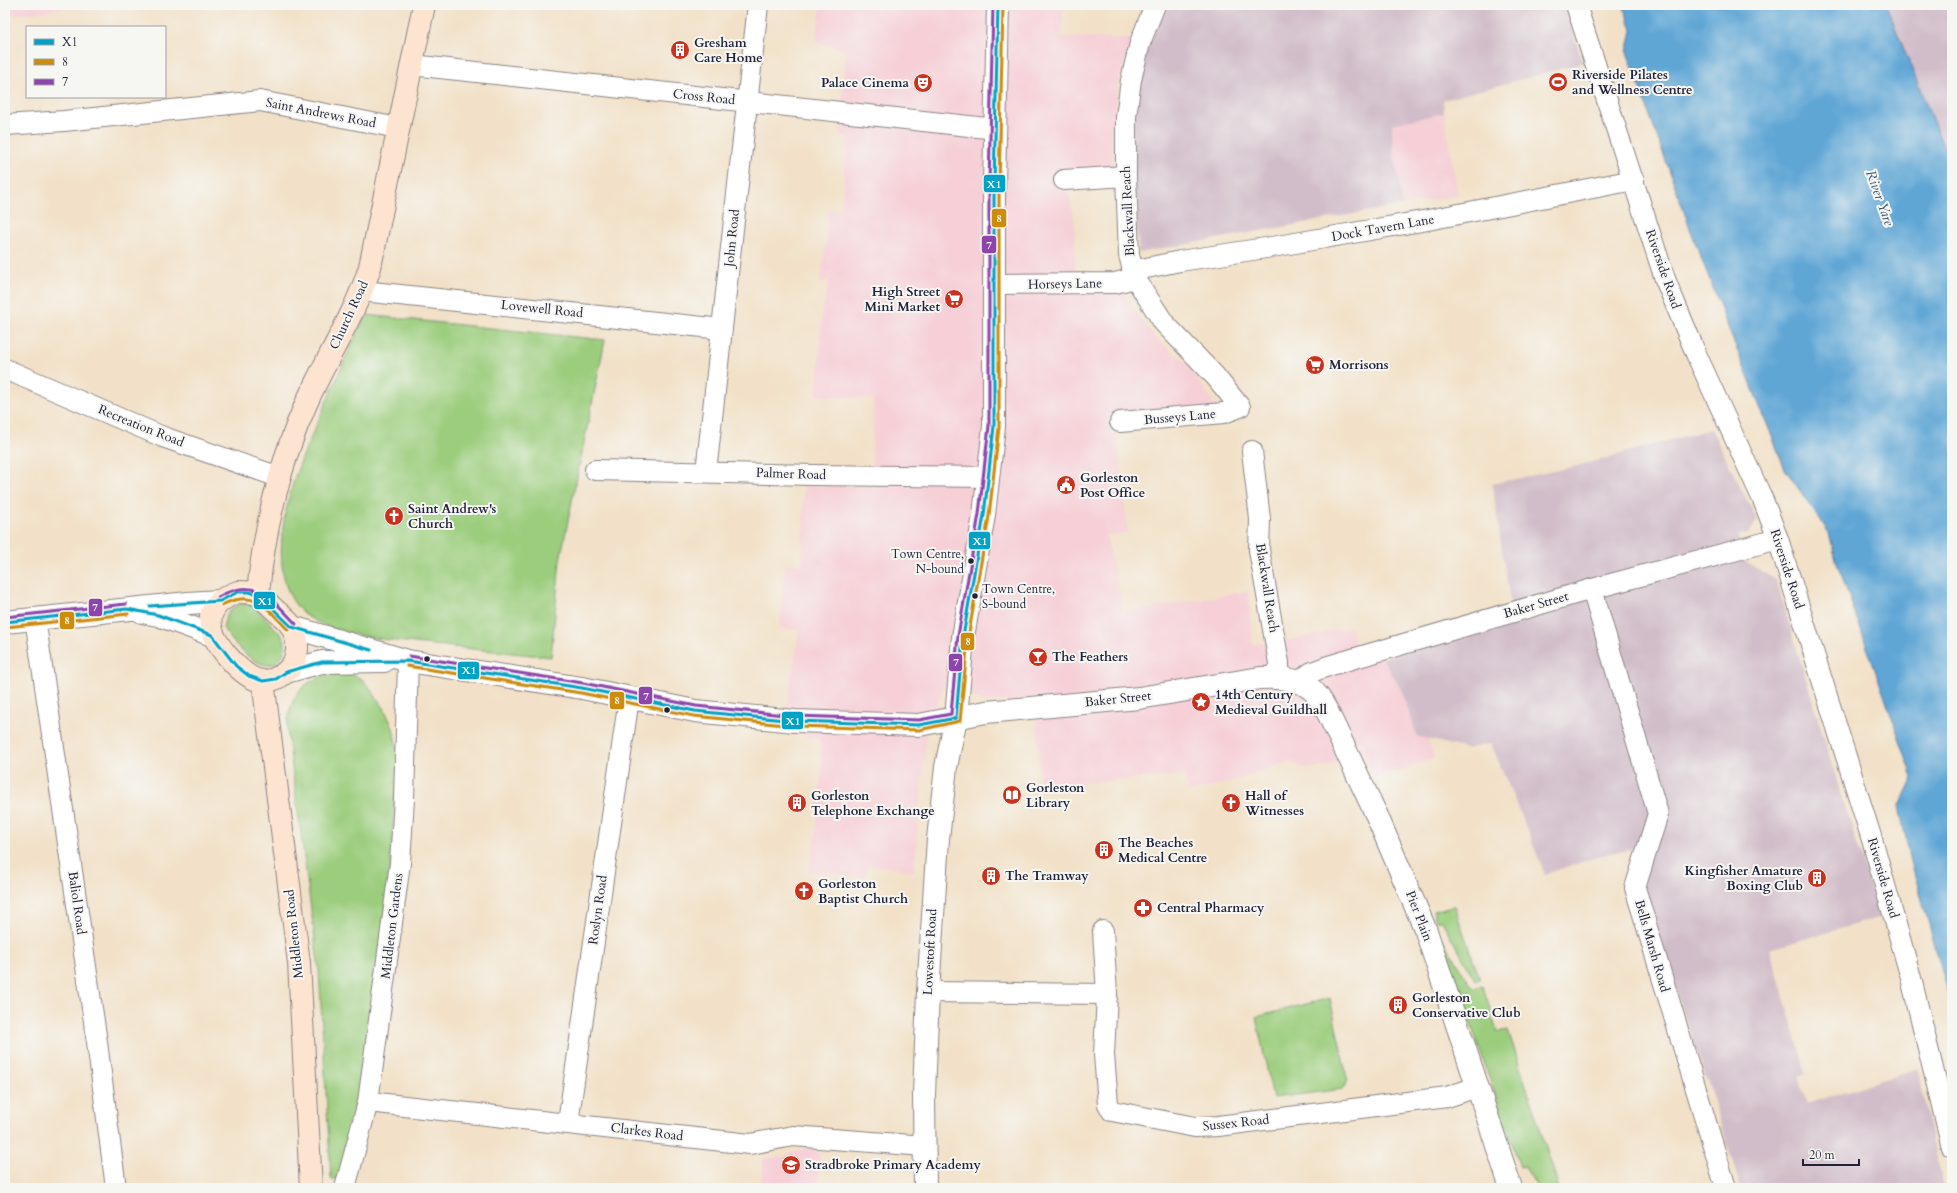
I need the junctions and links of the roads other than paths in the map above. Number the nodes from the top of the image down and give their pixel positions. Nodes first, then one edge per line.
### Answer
1 (424, 5) edge
2 (758, 5) edge
3 (998, 5) edge
4 (1155, 5) edge
5 (1576, 5) edge
6 (412, 65) junction
7 (747, 102) junction
8 (5, 125) edge
9 (398, 128) junction
10 (996, 129) junction
11 (1126, 176) junction
12 (1064, 180) dead end
13 (1634, 180) junction
14 (1134, 275) junction
15 (994, 284) junction
16 (362, 290) junction
17 (722, 329) junction
18 (5, 368) edge
19 (1240, 407) joint
20 (1120, 422) dead end
21 (1252, 451) dead end
22 (595, 470) dead end
23 (706, 472) junction
24 (279, 477) junction
25 (988, 477) junction
26 (1778, 539) junction
27 (1592, 589) junction
28 (258, 594) junction
29 (220, 601) junction
30 (127, 609) junction
31 (35, 618) junction
32 (5, 622) edge
33 (292, 627) junction
34 (212, 635) junction
35 (408, 660) junction
36 (286, 672) junction
37 (1289, 679) junction
38 (263, 681) junction
39 (628, 698) junction
40 (956, 718) junction
41 (1103, 930) dead end
42 (928, 992) junction
43 (1107, 994) junction
44 (1477, 1087) junction
45 (368, 1102) junction
46 (568, 1123) junction
47 (924, 1146) junction
48 (1952, 1147) edge
49 (116, 1188) edge
50 (311, 1188) edge
51 (345, 1188) edge
52 (925, 1188) edge
53 (1511, 1188) edge
54 (1726, 1188) edge

1 - 6 main road, Church Road
2 - 7 street, John Road
3 - 10 street, Lowestoft Road
4 - 11 street, Blackwall Reach
5 - 13 street, Riverside Road
6 - 7 street, Cross Road
6 - 9 main road, Church Road
7 - 10 street, Cross Road
7 - 17 street, John Road
8 - 9 street, Saint Andrews Road
9 - 16 main road, Church Road
10 - 15 street, Lowestoft Road
11 - 12 street
11 - 14 street, Blackwall Reach
13 - 14 street, Dock Tavern Lane
13 - 26 street, Riverside Road
14 - 15 street, Horseys Lane
14 - 19 street, Blackwall Reach
15 - 25 street, Lowestoft Road
16 - 17 street, Lovewell Road
16 - 24 main road, Church Road
17 - 23 street, John Road
18 - 24 street, Recreation Road
19 - 20 street, Busseys Lane
21 - 37 street, Blackwall Reach
22 - 23 street, Palmer Road
23 - 25 street, Palmer Road
24 - 28 main road, Church Road
25 - 40 street, Lowestoft Road
26 - 27 street, Baker Street
26 - 48 street, Riverside Road
27 - 37 street, Baker Street
27 - 54 street, Bells Marsh Road
28 - 29 main road
28 - 33 main road
29 - 30 street
29 - 34 main road
30 - 31 street
30 - 34 street
31 - 32 street
31 - 49 street, Baliol Road
33 - 35 street
33 - 36 main road
34 - 38 main road
35 - 36 street
35 - 39 street, Baker Street
35 - 45 street, Middleton Gardens
36 - 38 main road
37 - 40 street, Baker Street
37 - 44 street, Pier Plain
38 - 50 main road, Middleton Road
39 - 40 street, Baker Street
39 - 46 street, Roslyn Road
40 - 42 street, Lowestoft Road
41 - 43 street, Sussex Road
42 - 43 street
42 - 47 street, Lowestoft Road
43 - 44 street, Sussex Road
44 - 53 street, Pier Plain
45 - 46 street, Clarkes Road
45 - 51 street, Middleton Gardens
46 - 47 street, Clarkes Road
47 - 52 street, Lowestoft Road

